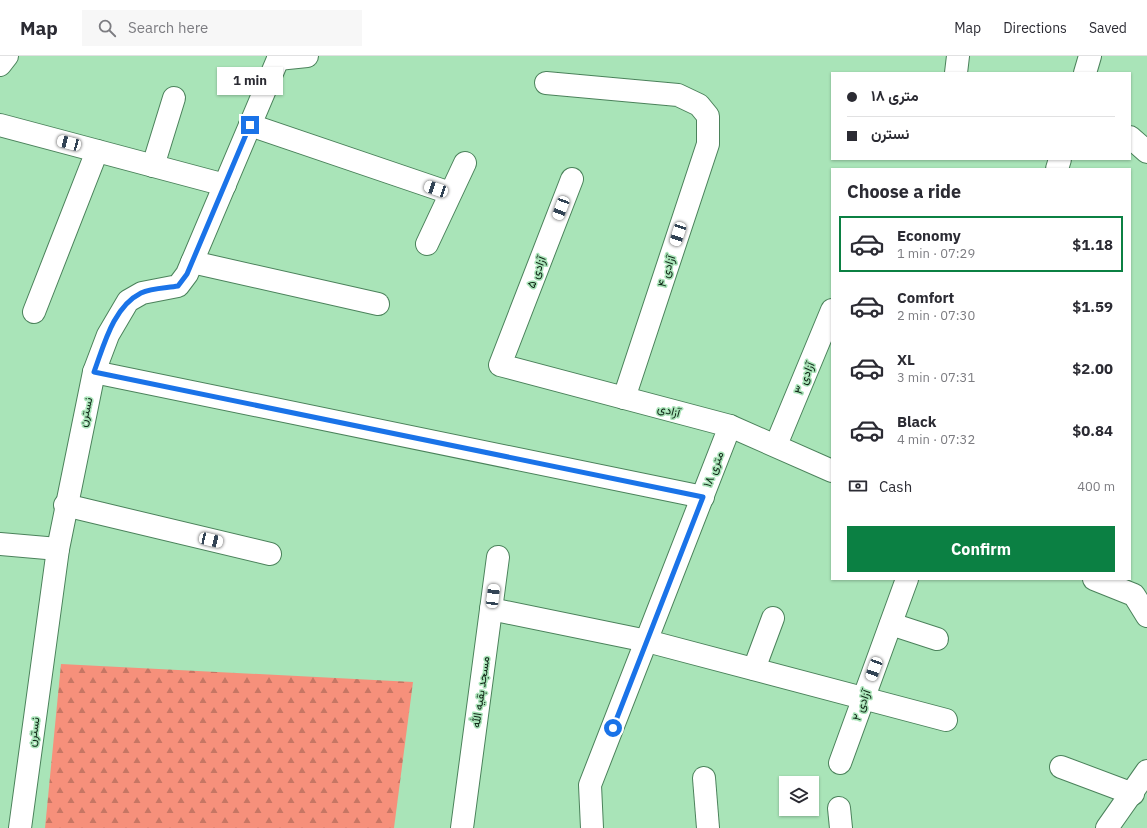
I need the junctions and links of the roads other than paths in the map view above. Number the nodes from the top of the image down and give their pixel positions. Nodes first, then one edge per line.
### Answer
1 (7, 56) edge
2 (306, 56) edge
3 (958, 56) edge
4 (1090, 56) edge
5 (277, 57) edge
6 (0, 65) edge
7 (956, 72) edge
8 (1085, 72) edge
9 (546, 83) dead end
10 (174, 98) dead end
11 (0, 125) edge
12 (250, 125) junction
13 (1131, 138) edge
14 (97, 151) junction
15 (1147, 152) edge
16 (465, 163) dead end
17 (153, 166) junction
18 (572, 179) dead end
19 (225, 185) junction
20 (450, 194) junction
21 (427, 244) dead end
22 (192, 262) junction
23 (378, 304) dead end
24 (34, 312) dead end
25 (831, 312) edge
26 (500, 365) joint
27 (94, 372) junction
28 (624, 398) junction
29 (730, 426) junction
30 (776, 446) junction
31 (831, 471) edge
32 (703, 497) junction
33 (65, 505) junction
34 (0, 544) edge
35 (58, 549) junction
36 (270, 554) dead end
37 (498, 557) dead end
38 (907, 580) edge
39 (1096, 580) edge
40 (491, 609) junction
41 (1147, 616) edge
42 (773, 618) dead end
43 (890, 624) junction
44 (937, 639) dead end
45 (647, 641) junction
46 (754, 669) junction
47 (863, 698) junction
48 (946, 720) dead end
49 (840, 763) dead end
50 (1061, 767) dead end
51 (1147, 771) edge
52 (704, 778) dead end
53 (1133, 794) junction
54 (20, 828) edge
55 (462, 828) edge
56 (592, 828) edge
57 (708, 828) edge
58 (1107, 828) edge

1 - 6 street
2 - 5 street
3 - 7 street
4 - 8 street
5 - 12 street, نسترن
9 - 28 street, آزادی ۴
10 - 17 street
11 - 14 street
12 - 19 street, نسترن
12 - 20 street
13 - 15 street
14 - 17 street
14 - 24 street
16 - 20 street
17 - 19 street
18 - 26 street, آزادی ۵
19 - 22 street, نسترن
20 - 21 street
22 - 23 street
22 - 27 street, نسترن
25 - 30 street, آزادی ۳
26 - 28 street, آزادی
27 - 32 street
27 - 33 street, نسترن
28 - 29 street, آزادی
29 - 30 street, آزادی
29 - 32 street, ۱۸ متری
30 - 31 street, آزادی
32 - 45 street, ۱۸ متری
33 - 35 street, نسترن
33 - 36 street
34 - 35 street
35 - 54 street, نسترن
37 - 40 street, مسجد بقیه الله
38 - 43 street, آزادی ۲
39 - 41 street
40 - 45 street
40 - 55 street, مسجد بقیه الله
42 - 46 street
43 - 44 street
43 - 47 street, آزادی ۲
45 - 46 street
45 - 56 street, ۱۸ متری
46 - 47 street
47 - 48 street
47 - 49 street, آزادی ۲
50 - 53 street
51 - 53 street
52 - 57 street
53 - 58 street

